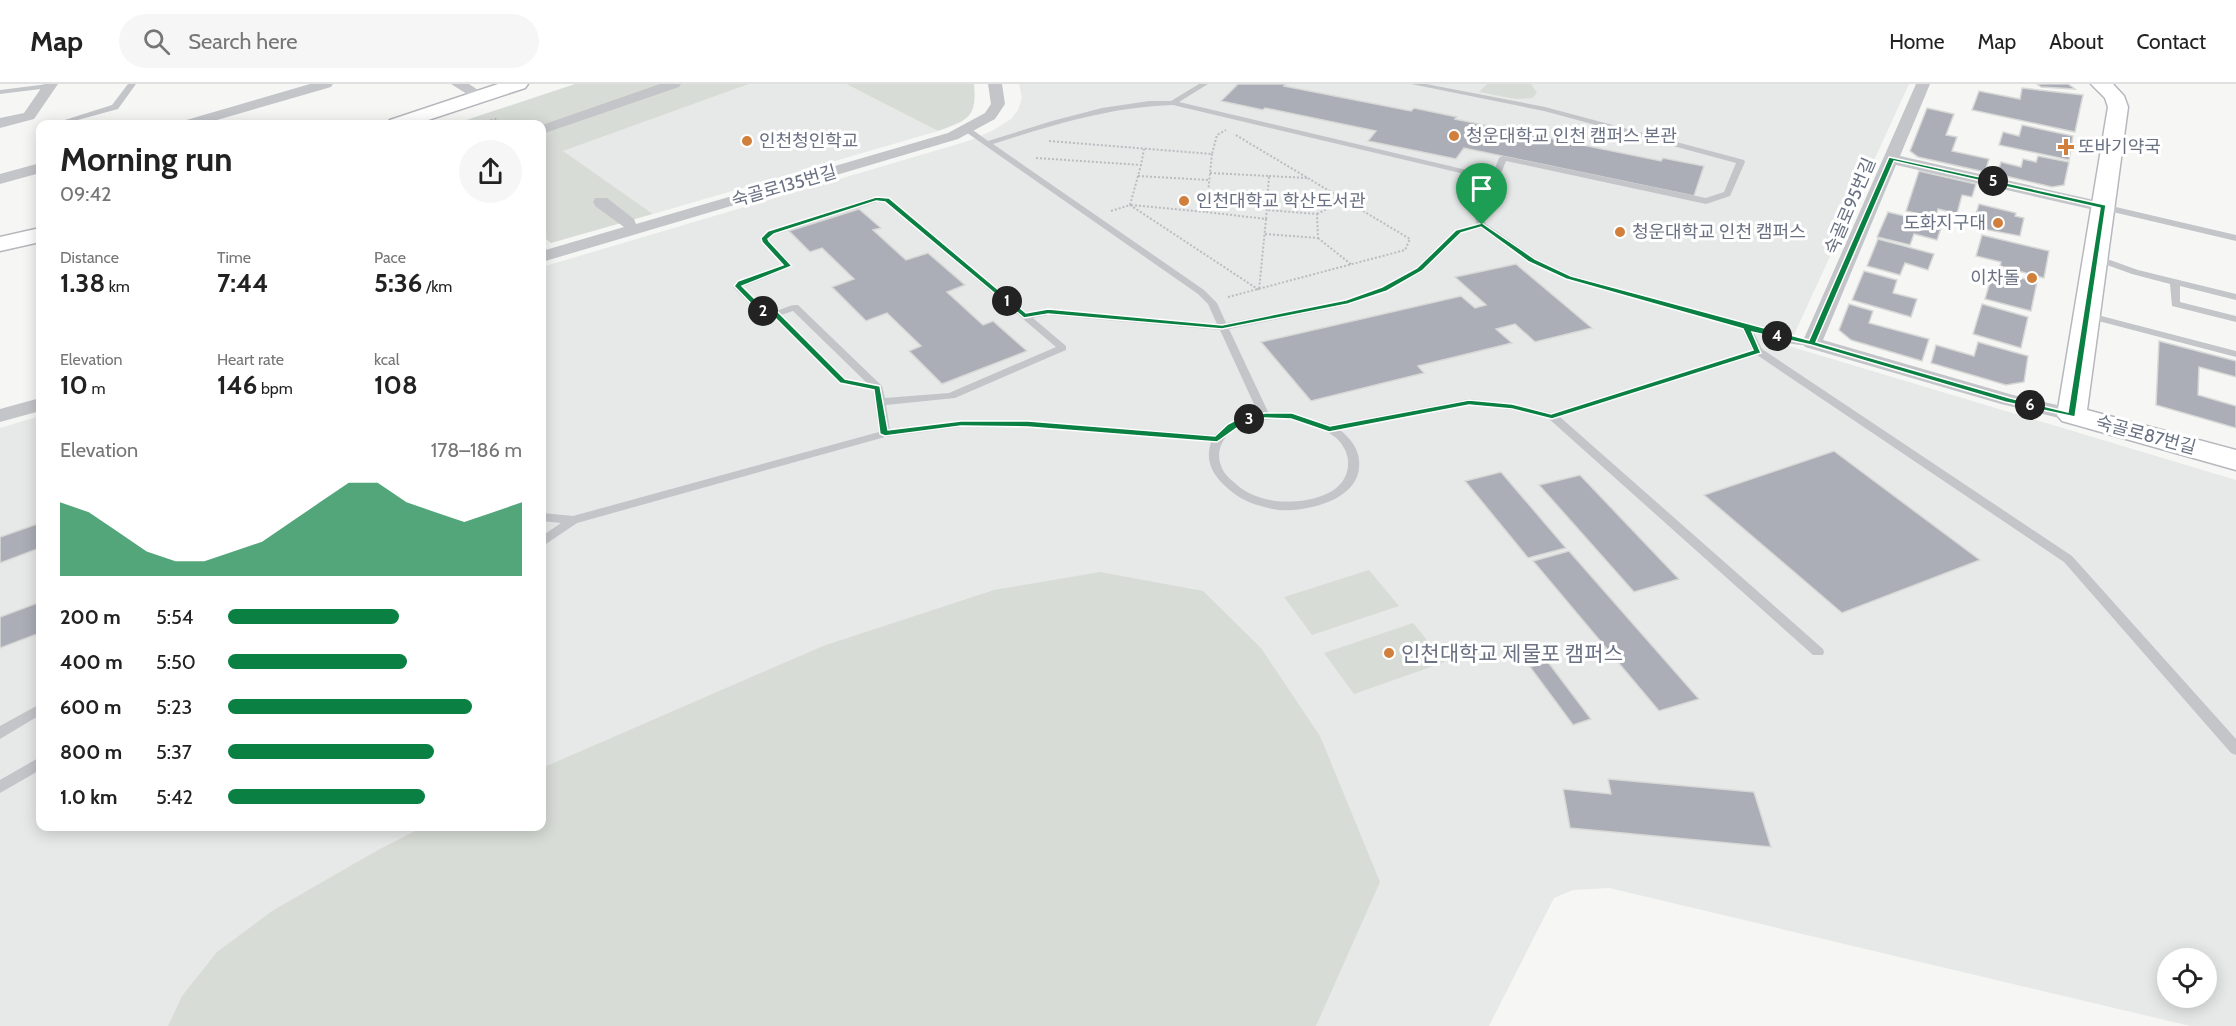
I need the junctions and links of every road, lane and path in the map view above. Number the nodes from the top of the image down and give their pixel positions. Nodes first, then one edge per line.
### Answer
1 (132, 84) edge
2 (326, 84) edge
3 (458, 84) edge
4 (518, 84) edge
5 (674, 84) edge
6 (995, 84) edge
7 (1204, 84) edge
8 (1415, 84) edge
9 (1467, 84) edge
10 (1923, 84) edge
11 (2101, 84) edge
12 (50, 85) edge
13 (0, 92) edge
14 (1461, 93) junction
15 (480, 96) junction
16 (1173, 103) junction
17 (1228, 116) junction
18 (70, 120) edge
19 (203, 120) edge
20 (409, 120) edge
21 (0, 123) edge
22 (546, 129) edge
23 (1227, 129) junction
24 (967, 130) junction
25 (1044, 141) dead end
26 (986, 144) junction
27 (1144, 149) junction
28 (1212, 154) junction
29 (1027, 157) dead end
30 (1892, 159) junction
31 (1141, 165) junction
32 (36, 169) edge
33 (1210, 173) junction
34 (1138, 176) junction
35 (1269, 176) junction
36 (1308, 178) junction
37 (1494, 178) junction
38 (0, 179) edge
39 (1209, 180) junction
40 (1345, 200) junction
41 (601, 202) dead end
42 (1130, 205) junction
43 (2103, 207) junction
44 (1267, 210) junction
45 (1206, 212) junction
46 (1317, 214) junction
47 (1115, 219) dead end
48 (1266, 219) junction
49 (628, 223) dead end
50 (1482, 225) junction
51 (1265, 234) junction
52 (36, 236) edge
53 (1318, 238) junction
54 (2236, 238) edge
55 (0, 244) edge
56 (546, 256) edge
57 (2096, 258) junction
58 (1352, 265) junction
59 (2175, 283) junction
60 (1259, 290) junction
61 (1220, 292) dead end
62 (2236, 297) edge
63 (775, 314) junction
64 (2086, 315) junction
65 (1024, 316) junction
66 (2236, 319) edge
67 (1222, 327) junction
68 (1746, 327) junction
69 (1812, 343) junction
70 (1758, 351) junction
71 (2236, 354) edge
72 (878, 388) junction
73 (879, 402) junction
74 (36, 405) edge
75 (2072, 415) junction
76 (0, 416) edge
77 (1265, 416) junction
78 (1552, 416) junction
79 (1329, 429) junction
80 (885, 434) junction
81 (1217, 439) junction
82 (2236, 460) edge
83 (546, 517) edge
84 (573, 520) junction
85 (546, 539) edge
86 (1818, 652) dead end
87 (36, 711) edge
88 (0, 733) edge
89 (2236, 749) edge
90 (36, 765) edge
91 (0, 787) edge

1 - 18 lane
2 - 19 street
3 - 15 street
4 - 15 street
5 - 22 street
6 - 24 street, 숙골로135번길
7 - 16 lane
8 - 14 lane
9 - 14 lane
10 - 30 street, 숙골로95번길
11 - 43 street, 숙골로87번길
12 - 13 lane
12 - 21 street
14 - 37 lane
15 - 20 street
16 - 17 lane
16 - 26 lane
17 - 23 path
17 - 37 lane
23 - 28 path
23 - 36 path
24 - 26 lane
24 - 56 street, 숙골로135번길
25 - 27 path
26 - 67 lane
27 - 28 path
27 - 31 path
28 - 33 path
29 - 31 path
30 - 43 street
30 - 69 street, 숙골로95번길
31 - 34 path
32 - 38 street
33 - 35 path
33 - 39 path
34 - 39 path
34 - 42 path
35 - 36 path
35 - 44 path
36 - 40 path
37 - 50 lane
39 - 45 path
40 - 46 path
40 - 58 path
41 - 49 street
42 - 45 path
42 - 47 path
42 - 60 path
43 - 54 lane
43 - 57 street, 숙골로87번길
44 - 46 path
44 - 48 path
45 - 48 path
46 - 53 path
48 - 51 path
50 - 67 lane
50 - 68 lane
51 - 53 path
51 - 60 path
52 - 55 street
53 - 58 path
57 - 59 lane
57 - 64 street, 숙골로87번길
58 - 60 path
59 - 62 lane
59 - 66 lane
60 - 61 path
63 - 65 lane
63 - 72 lane
63 - 72 lane
64 - 71 lane
64 - 75 street, 숙골로87번길
65 - 67 lane
65 - 73 lane
67 - 77 lane
68 - 69 lane
68 - 70 lane
69 - 75 street
70 - 78 lane
70 - 89 lane
72 - 73 lane
73 - 80 lane
74 - 76 street
75 - 82 street, 숙골로87번길
77 - 79 lane
77 - 81 lane
78 - 79 lane
78 - 86 lane
79 - 81 lane
80 - 81 lane
80 - 84 lane
83 - 84 lane
84 - 85 lane
87 - 88 lane
90 - 91 lane

